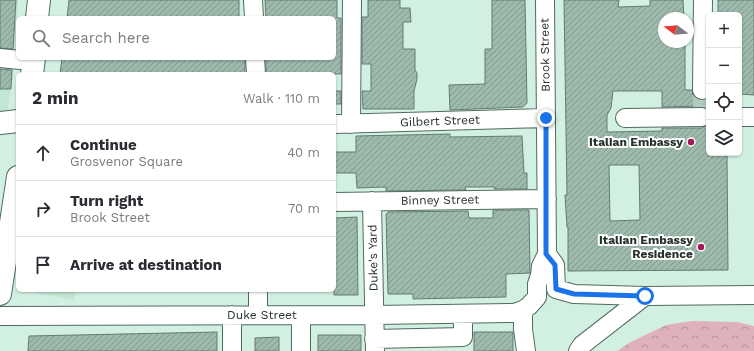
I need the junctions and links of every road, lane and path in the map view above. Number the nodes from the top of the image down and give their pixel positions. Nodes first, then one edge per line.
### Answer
1 (39, 0) edge
2 (253, 0) edge
3 (352, 0) edge
4 (545, 0) edge
5 (703, 0) edge
6 (37, 16) edge
7 (254, 16) edge
8 (0, 58) edge
9 (255, 60) edge
10 (29, 64) edge
11 (256, 72) edge
12 (702, 90) tunnel mouth
13 (704, 114) edge
14 (742, 117) edge
15 (754, 117) edge
16 (546, 118) junction
17 (625, 118) dead end
18 (16, 121) edge
19 (0, 123) edge
20 (342, 124) edge
21 (547, 199) junction
22 (372, 201) junction
23 (336, 202) edge
24 (16, 212) edge
25 (546, 254) junction
26 (556, 289) junction
27 (258, 292) edge
28 (0, 294) edge
29 (754, 295) edge
30 (645, 296) junction
31 (536, 297) junction
32 (523, 310) junction
33 (463, 314) junction
34 (232, 315) junction
35 (258, 315) junction
36 (300, 315) junction
37 (374, 315) junction
38 (0, 316) edge
39 (375, 345) edge
40 (232, 351) edge
41 (301, 351) edge
42 (526, 351) edge
43 (578, 351) edge

1 - 6 main road
2 - 7 street
3 - 20 street
4 - 16 street, Brook Street
5 - 12 street
8 - 10 street
9 - 11 street
13 - 17 street
14 - 15 street
16 - 20 street, Gilbert Street
16 - 21 street, Brook Street
18 - 19 main road
21 - 22 street, Binney Street
21 - 25 street, Brook Street
22 - 23 street, Binney Street
22 - 37 street, Duke's Yard
24 - 28 main road
25 - 26 street, Brook Street
25 - 31 street, Brook Street
26 - 30 street
26 - 31 street
27 - 35 street
29 - 30 street
30 - 43 street
31 - 32 street
32 - 33 street, Duke Street
32 - 42 street
33 - 37 street, Duke Street
33 - 39 street
34 - 35 street, Duke Street
34 - 38 street, Duke Street
34 - 40 street
35 - 36 street, Duke Street
36 - 37 street, Duke Street
36 - 41 street
37 - 39 street, Duke's Yard

